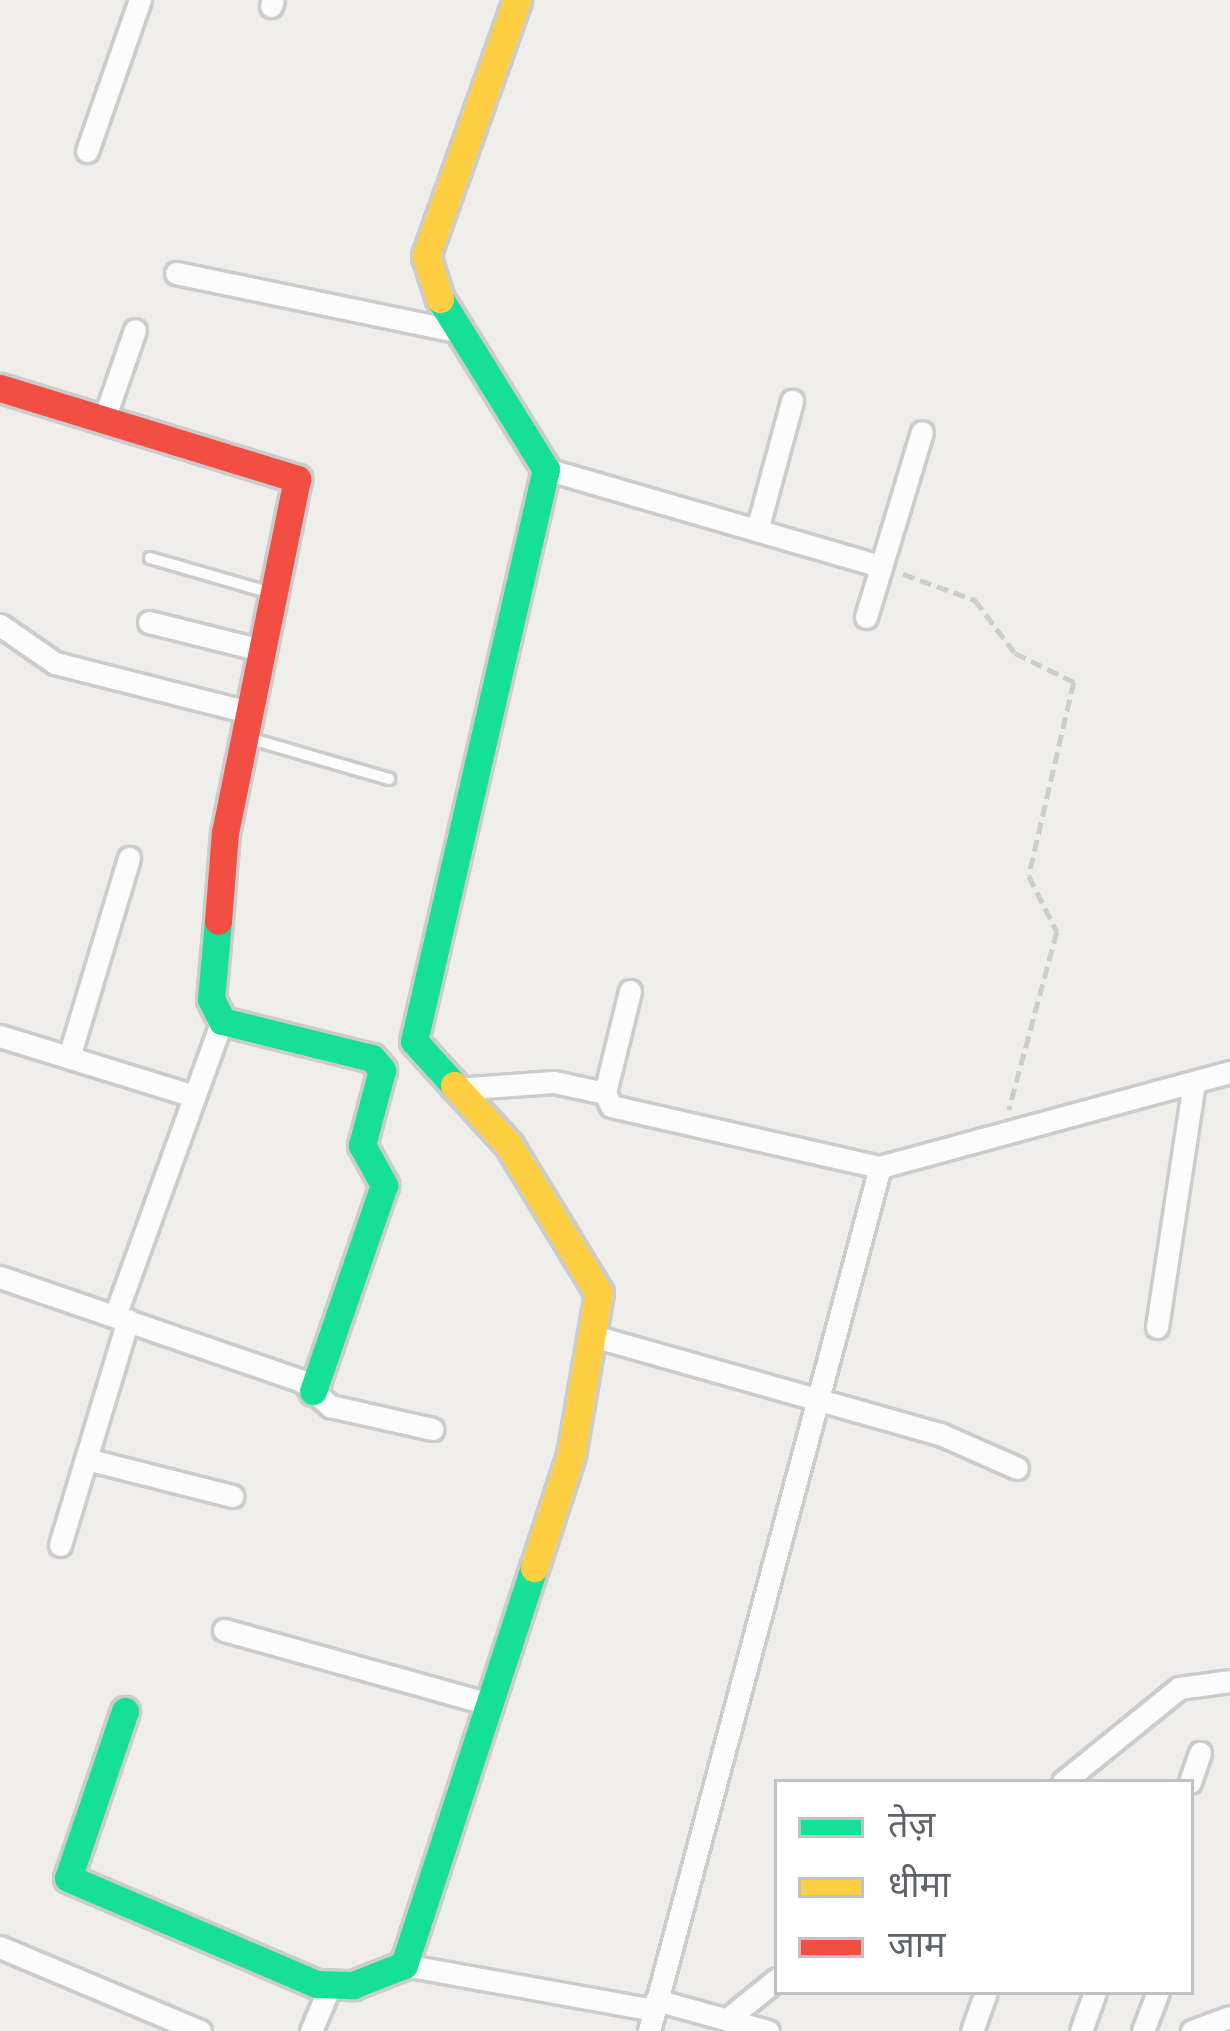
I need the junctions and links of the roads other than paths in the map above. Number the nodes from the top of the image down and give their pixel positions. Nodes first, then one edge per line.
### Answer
1 (140, 0) edge
2 (517, 0) edge
3 (87, 151) dead end
4 (176, 273) dead end
5 (135, 330) dead end
6 (461, 332) junction
7 (0, 388) edge
8 (792, 400) dead end
9 (104, 419) junction
10 (922, 432) dead end
11 (546, 470) junction
12 (757, 530) junction
13 (150, 558) dead end
14 (880, 566) junction
15 (273, 593) junction
16 (866, 617) dead end
17 (149, 622) dead end
18 (0, 625) edge
19 (261, 650) junction
20 (246, 724) junction
21 (389, 779) dead end
22 (129, 859) dead end
23 (630, 991) dead end
24 (222, 1021) junction
25 (0, 1036) edge
26 (417, 1046) junction
27 (69, 1058) junction
28 (379, 1063) junction
29 (1230, 1072) edge
30 (1194, 1083) junction
31 (455, 1089) junction
32 (605, 1093) junction
33 (194, 1096) junction
34 (880, 1168) junction
35 (0, 1277) edge
36 (121, 1318) junction
37 (1157, 1327) dead end
38 (593, 1336) junction
39 (313, 1390) junction
40 (818, 1400) junction
41 (432, 1429) dead end
42 (86, 1459) junction
43 (1017, 1468) dead end
44 (232, 1496) dead end
45 (60, 1545) dead end
46 (224, 1630) dead end
47 (1230, 1682) edge
48 (485, 1703) junction
49 (125, 1711) dead end
50 (1200, 1753) dead end
51 (1067, 1779) edge
52 (1191, 1779) edge
53 (0, 1947) edge
54 (404, 1965) junction
55 (774, 1981) edge
56 (330, 1986) junction
57 (985, 1995) edge
58 (1094, 1995) edge
59 (1157, 1995) edge
60 (653, 2014) edge
61 (1230, 2017) edge
62 (730, 2018) junction
63 (200, 2031) edge
64 (311, 2031) edge
65 (768, 2031) edge
66 (972, 2031) edge
67 (1081, 2031) edge
68 (1143, 2031) edge
69 (1192, 2031) edge

1 - 3 street
2 - 6 street
4 - 6 street
5 - 9 street
6 - 11 street
7 - 9 street
8 - 12 street
9 - 15 street
10 - 14 street
11 - 12 street
11 - 26 street
12 - 14 street
13 - 15 lane
14 - 16 street
15 - 19 street
17 - 19 street
18 - 20 street
19 - 20 street
20 - 21 lane
20 - 24 street
22 - 27 street
23 - 32 street
24 - 28 street
24 - 33 street
25 - 27 street
26 - 28 street
26 - 31 street
27 - 33 street
28 - 39 street
29 - 30 street
30 - 34 street
30 - 37 street
31 - 32 street
31 - 38 street
32 - 34 street
33 - 36 street
34 - 40 street
35 - 36 street
36 - 39 street
36 - 42 street
38 - 40 street
38 - 48 street
39 - 41 street
40 - 43 street
40 - 60 street
42 - 44 street
42 - 45 street
46 - 48 street
47 - 51 street
48 - 54 street
49 - 56 street
50 - 52 street
53 - 63 street
54 - 56 street
54 - 60 street
55 - 62 street
56 - 64 street
57 - 66 street
58 - 67 street
59 - 68 street
60 - 62 street
61 - 69 street
62 - 65 street

